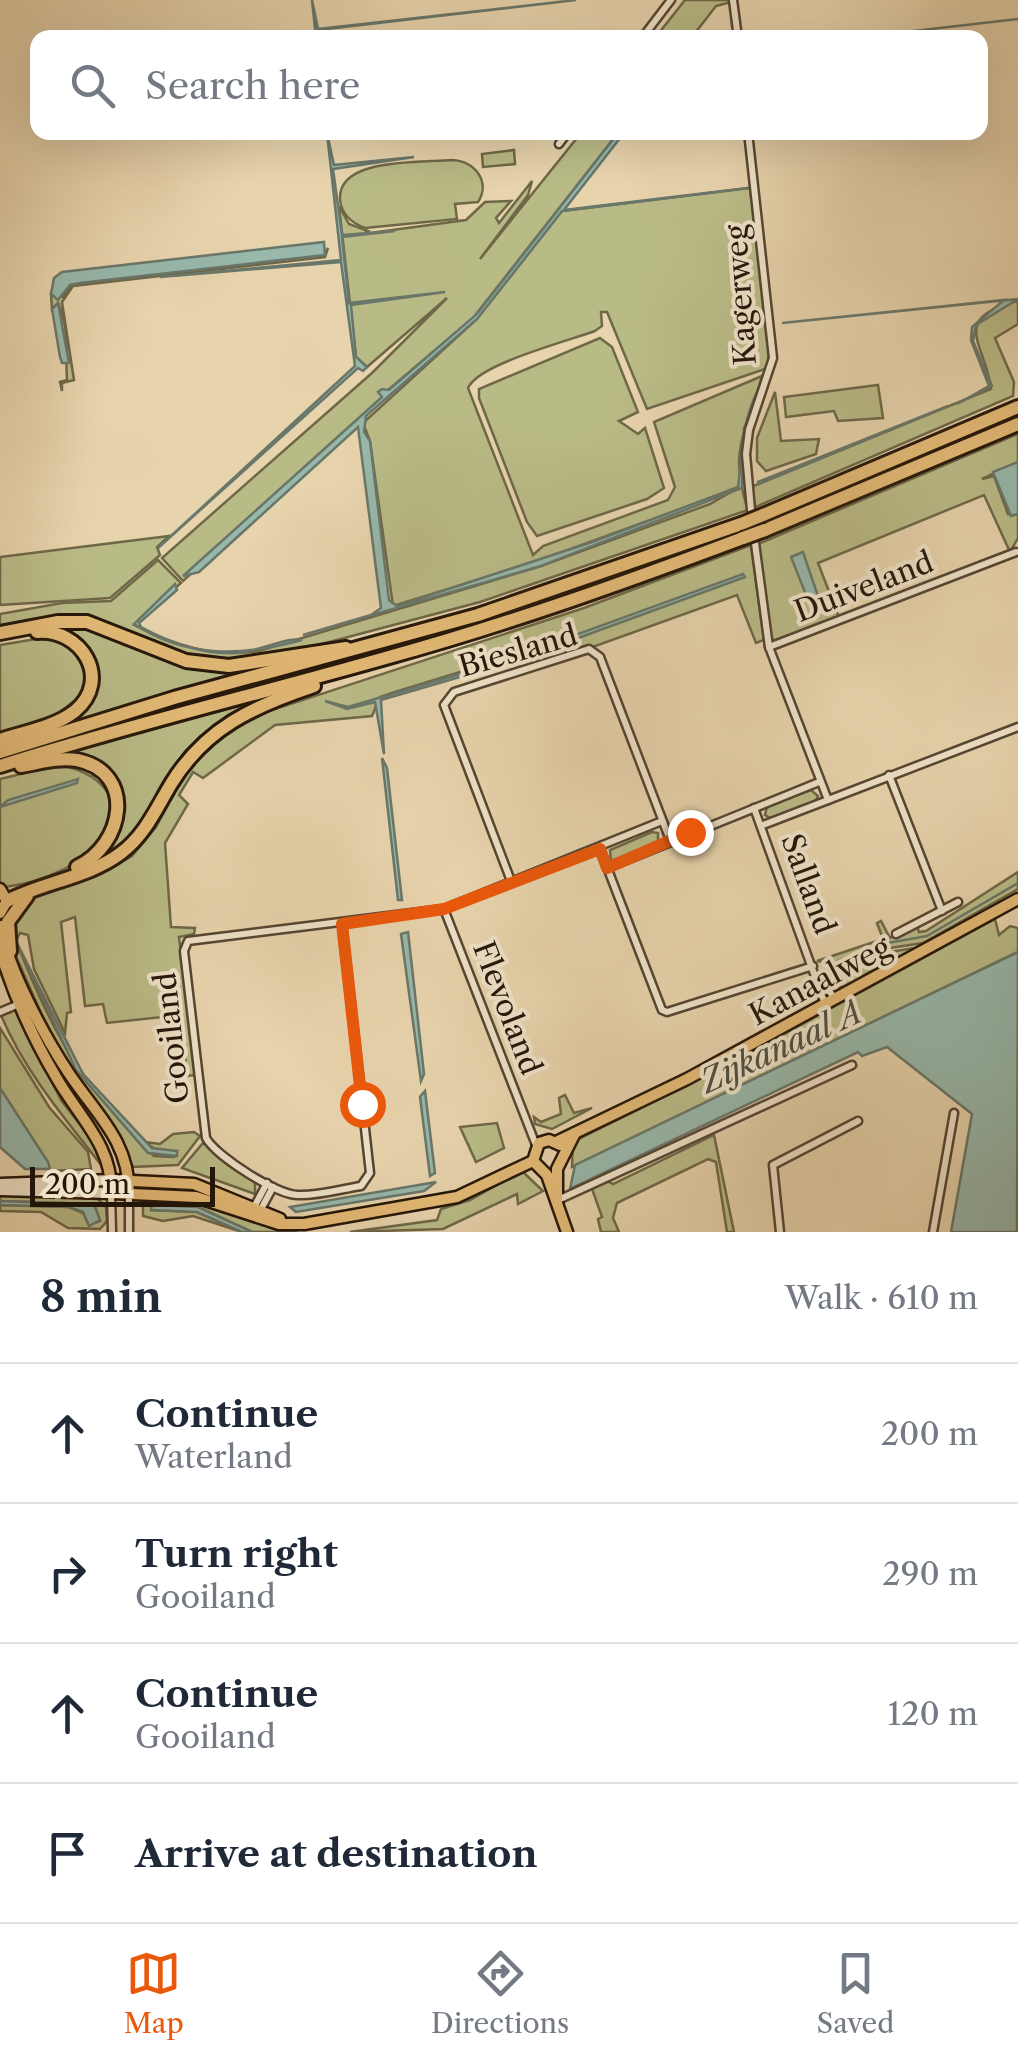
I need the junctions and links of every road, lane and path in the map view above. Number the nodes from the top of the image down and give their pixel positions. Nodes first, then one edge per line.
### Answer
1 (671, 0) edge
2 (733, 0) edge
3 (648, 30) edge
4 (737, 30) edge
5 (561, 140) edge
6 (749, 140) edge
7 (558, 144) dead end
8 (1018, 406) edge
9 (1018, 424) edge
10 (760, 518) junction
11 (746, 535) junction
12 (1017, 551) edge
13 (0, 636) edge
14 (369, 648) junction
15 (769, 648) junction
16 (391, 657) junction
17 (1018, 727) edge
18 (0, 740) edge
19 (0, 752) edge
20 (0, 768) edge
21 (890, 775) junction
22 (818, 782) junction
23 (828, 800) junction
24 (754, 808) junction
25 (662, 821) junction
26 (763, 825) junction
27 (670, 840) junction
28 (600, 849) junction
29 (607, 868) junction
30 (511, 881) junction
31 (47, 885) junction
32 (3, 899) edge
33 (1018, 899) edge
34 (958, 902) dead end
35 (444, 909) junction
36 (942, 911) junction
37 (342, 924) junction
38 (0, 926) edge
39 (896, 934) dead end
40 (3, 953) edge
41 (814, 966) junction
42 (831, 1003) junction
43 (20, 1004) junction
44 (0, 1012) edge
45 (852, 1065) dead end
46 (954, 1114) dead end
47 (858, 1121) dead end
48 (539, 1143) junction
49 (560, 1146) junction
50 (533, 1162) junction
51 (551, 1170) junction
52 (112, 1180) junction
53 (270, 1185) junction
54 (0, 1187) edge
55 (129, 1187) junction
56 (111, 1193) junction
57 (557, 1201) junction
58 (255, 1212) junction
59 (112, 1232) edge
60 (129, 1232) edge
61 (567, 1232) edge
62 (780, 1232) edge
63 (933, 1232) edge

1 - 3 street
2 - 4 street
5 - 7 street
6 - 10 street, Kagerweg
8 - 10 highway
9 - 10 highway
10 - 11 highway, bridge
11 - 14 highway
11 - 15 street
11 - 16 highway
12 - 15 street, Duiveland
13 - 14 highway
13 - 18 highway
14 - 19 highway
15 - 22 street, Duiveland
16 - 20 highway
16 - 31 highway
17 - 21 street
20 - 32 highway
21 - 23 street
21 - 36 street
22 - 23 street, Duiveland
22 - 24 street
23 - 26 street
24 - 26 street, Salland
24 - 27 street
25 - 27 street, Biesland
25 - 28 street, Gooiland
25 - 30 street, Biesland
26 - 41 street, Salland
27 - 29 street
28 - 29 street
28 - 30 street, Gooiland
29 - 41 street
30 - 35 street, Gooiland
31 - 32 highway
31 - 40 highway
33 - 42 main road, Kanaalweg
34 - 36 street
35 - 37 street, Gooiland
35 - 48 street, Flevoland
36 - 39 street
37 - 53 street
37 - 53 street, Gooiland
38 - 40 main road
40 - 43 main road
40 - 55 main road
41 - 42 street, Salland
42 - 49 main road, Kanaalweg
43 - 44 street
43 - 52 main road
45 - 57 street
46 - 63 street
47 - 62 street
48 - 49 main road
48 - 50 main road
49 - 51 main road
50 - 51 main road
50 - 58 main road
51 - 57 main road
52 - 54 main road
52 - 55 main road
52 - 56 main road
53 - 58 street
54 - 56 main road
55 - 56 main road
55 - 58 main road
55 - 60 street
56 - 59 street
57 - 61 main road

